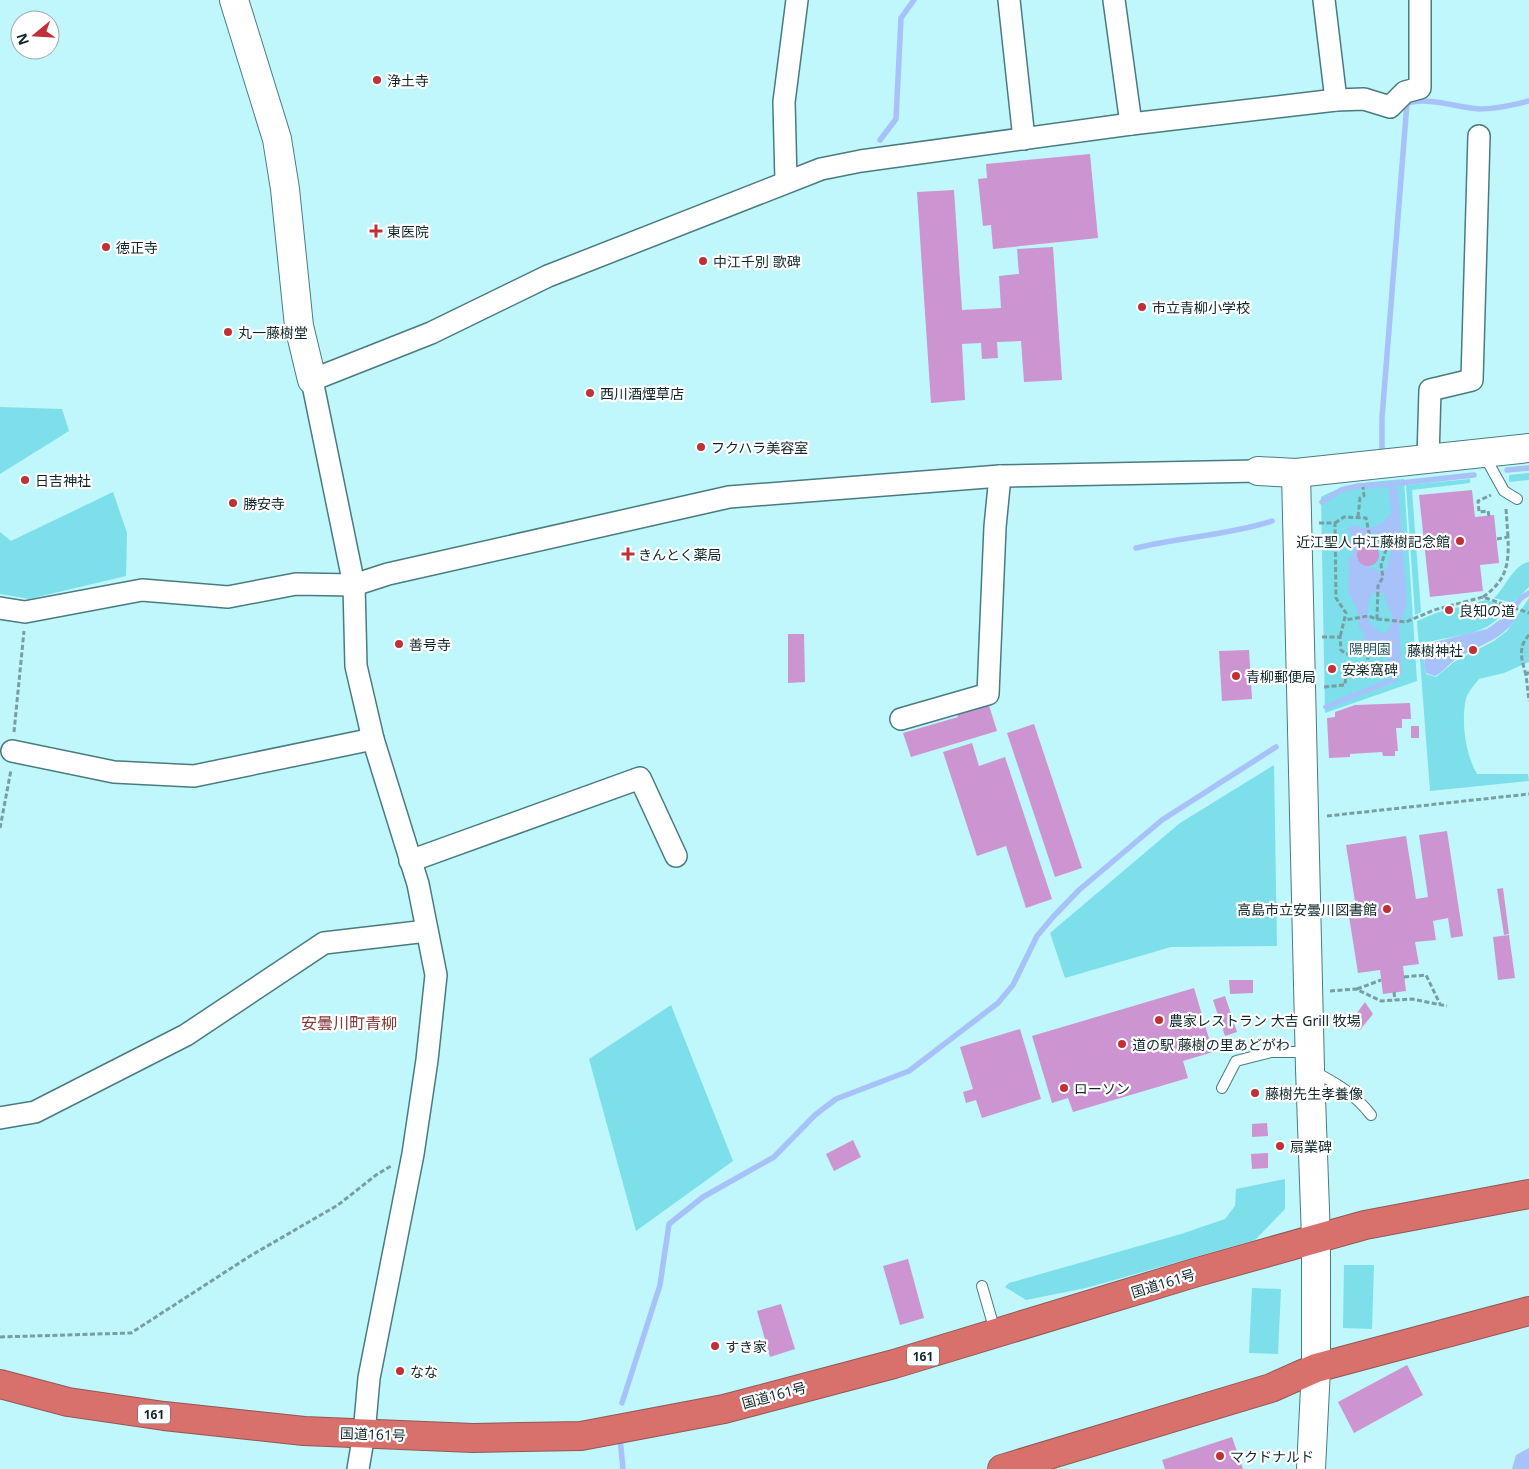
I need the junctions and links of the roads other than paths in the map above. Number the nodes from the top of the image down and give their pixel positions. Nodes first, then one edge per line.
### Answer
1 (234, 0) edge
2 (797, 0) edge
3 (1009, 0) edge
4 (1114, 0) edge
5 (1324, 0) edge
6 (1420, 0) edge
7 (1336, 100) junction
8 (1131, 124) junction
9 (1479, 136) dead end
10 (1024, 140) junction
11 (786, 181) junction
12 (312, 380) junction
13 (1529, 448) edge
14 (1482, 452) junction
15 (1428, 458) junction
16 (1258, 471) joint
17 (1296, 473) junction
18 (1000, 476) junction
19 (1518, 499) dead end
20 (354, 584) junction
21 (0, 608) edge
22 (901, 719) dead end
23 (372, 739) junction
24 (12, 751) road end
25 (676, 856) dead end
26 (410, 861) junction
27 (427, 931) junction
28 (1309, 1061) junction
29 (1222, 1088) dead end
30 (1371, 1115) dead end
31 (0, 1118) edge
32 (1529, 1194) edge
33 (1316, 1238) junction
34 (982, 1286) dead end
35 (1529, 1311) edge
36 (996, 1334) junction
37 (1316, 1368) junction
38 (2, 1384) edge
39 (364, 1434) junction
40 (358, 1469) edge
41 (1002, 1469) edge
42 (1311, 1469) edge

1 - 12 street
2 - 11 street
3 - 10 street
4 - 8 street
5 - 7 street
6 - 7 street
7 - 8 street
8 - 10 street
9 - 15 street
10 - 11 street
11 - 12 street
12 - 20 street
13 - 14 street
14 - 15 street
14 - 19 lane
15 - 17 street
16 - 17 street
16 - 18 street
17 - 28 street
18 - 20 street
18 - 22 street
20 - 21 street
20 - 23 street
23 - 24 street
23 - 26 street
25 - 26 street
26 - 27 street
27 - 31 street
27 - 39 street
28 - 29 lane
28 - 30 lane
28 - 33 street
32 - 33 highway, 国道161号 / 161
33 - 36 highway, 国道161号 / 161
33 - 37 street
34 - 36 lane
35 - 37 highway
36 - 39 highway, 国道161号 / 161
37 - 41 highway
37 - 42 street
38 - 39 highway, 国道161号 / 161
39 - 40 street

